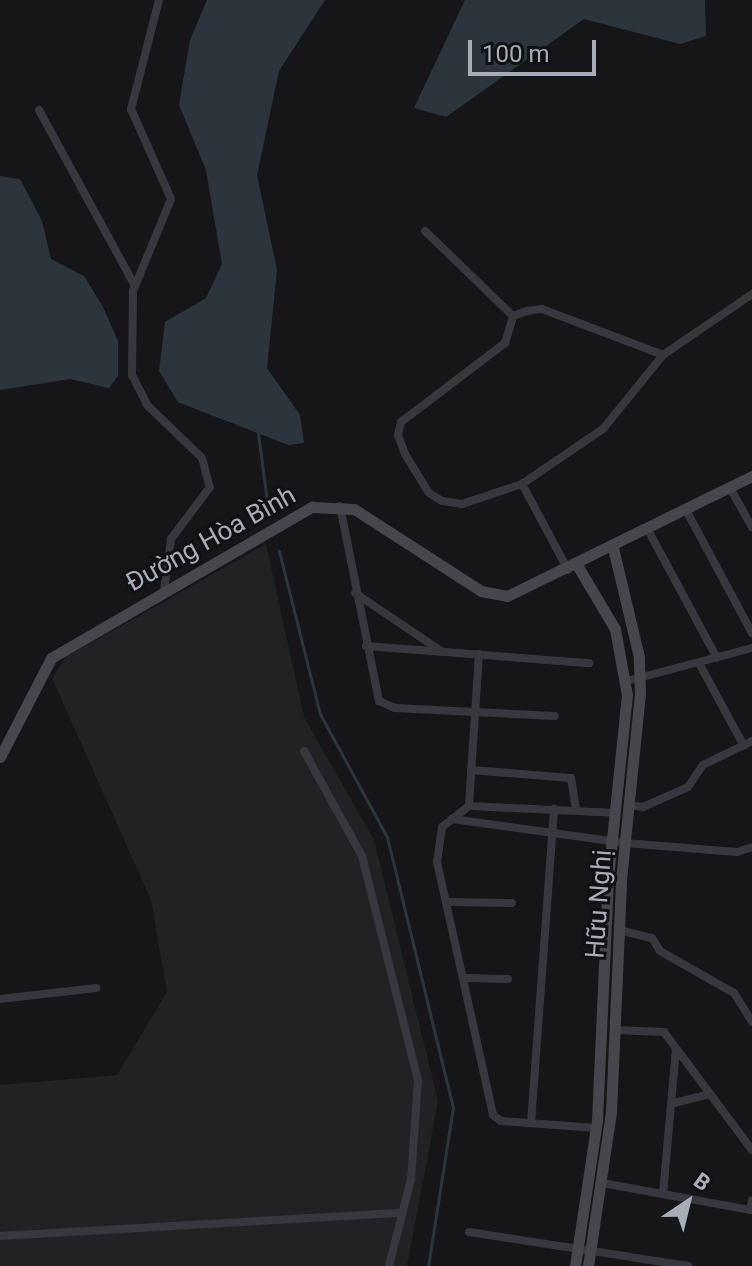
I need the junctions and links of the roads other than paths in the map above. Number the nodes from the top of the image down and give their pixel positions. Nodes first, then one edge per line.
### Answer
1 (159, 0) edge
2 (39, 110) dead end
3 (425, 231) dead end
4 (135, 286) junction
5 (752, 294) edge
6 (513, 316) junction
7 (663, 355) junction
8 (752, 476) edge
9 (522, 484) junction
10 (730, 488) junction
11 (340, 505) junction
12 (686, 510) junction
13 (752, 527) edge
14 (648, 530) junction
15 (613, 548) junction
16 (572, 568) junction
17 (164, 590) junction
18 (355, 593) junction
19 (752, 633) edge
20 (366, 646) junction
21 (752, 648) edge
22 (442, 651) junction
23 (479, 654) junction
24 (717, 658) junction
25 (589, 663) dead end
26 (700, 665) junction
27 (633, 681) junction
28 (475, 711) junction
29 (555, 716) dead end
30 (748, 744) edge
31 (304, 751) dead end
32 (0, 757) edge
33 (471, 770) junction
34 (629, 805) junction
35 (469, 806) junction
36 (554, 809) junction
37 (576, 810) junction
38 (615, 813) junction
39 (451, 819) junction
40 (552, 833) junction
41 (619, 842) junction
42 (752, 847) edge
43 (448, 902) junction
44 (512, 903) dead end
45 (619, 930) junction
46 (464, 978) junction
47 (508, 979) dead end
48 (96, 988) dead end
49 (0, 999) edge
50 (752, 1022) edge
51 (615, 1030) junction
52 (676, 1049) junction
53 (710, 1094) junction
54 (674, 1103) junction
55 (531, 1123) junction
56 (596, 1128) junction
57 (752, 1150) edge
58 (591, 1158) junction
59 (606, 1159) junction
60 (602, 1183) junction
61 (663, 1194) junction
62 (751, 1207) edge
63 (402, 1213) junction
64 (469, 1232) dead end
65 (0, 1236) edge
66 (585, 1246) junction
67 (389, 1266) edge
68 (575, 1266) edge
69 (588, 1266) edge
70 (688, 1266) edge

1 - 4 street
2 - 4 street
3 - 6 street
4 - 17 street
5 - 7 street
6 - 7 street
6 - 9 street
7 - 9 street
8 - 10 main road, Đường Hòa Bình
9 - 16 street
10 - 12 main road, Đường Hòa Bình
10 - 13 street
11 - 16 main road, Đường Hòa Bình
11 - 17 main road, Đường Hòa Bình
11 - 18 street
12 - 14 main road, Đường Hòa Bình
12 - 19 street
14 - 15 main road, Đường Hòa Bình
14 - 24 street
15 - 16 main road, Đường Hòa Bình
15 - 27 main road, Hữu Nghị
16 - 27 main road, Hữu Nghị
17 - 32 main road, Đường Hòa Bình
18 - 20 street
18 - 22 street
20 - 22 street
20 - 28 street
21 - 24 street
22 - 23 street
23 - 25 street
23 - 28 street
24 - 26 street
26 - 27 street
26 - 30 street
27 - 34 main road, Hữu Nghị
27 - 38 main road, Hữu Nghị
28 - 29 street
28 - 33 street
30 - 34 street
31 - 63 street
33 - 35 street
33 - 37 street
34 - 41 main road, Hữu Nghị
35 - 36 street
35 - 39 street
36 - 37 street
36 - 40 street
37 - 38 street
38 - 41 main road, Hữu Nghị
39 - 40 street
39 - 43 street
40 - 41 street
40 - 55 street
41 - 42 street
41 - 45 main road, Hữu Nghị
41 - 56 main road, Hữu Nghị
43 - 44 street
43 - 46 street
45 - 50 street
45 - 51 main road, Hữu Nghị
46 - 47 street
46 - 55 street
48 - 49 street
51 - 52 street
51 - 59 main road, Hữu Nghị
52 - 53 street
52 - 54 street
53 - 54 street
53 - 57 street
54 - 61 street
55 - 56 street
56 - 58 main road, Hữu Nghị
58 - 59 main road
58 - 66 main road, Hữu Nghị
59 - 60 main road, Hữu Nghị
60 - 61 street
60 - 66 main road, Hữu Nghị
61 - 62 street
63 - 65 street
63 - 67 street
64 - 66 street
66 - 68 main road, Hữu Nghị
66 - 69 main road, Hữu Nghị
66 - 70 street

